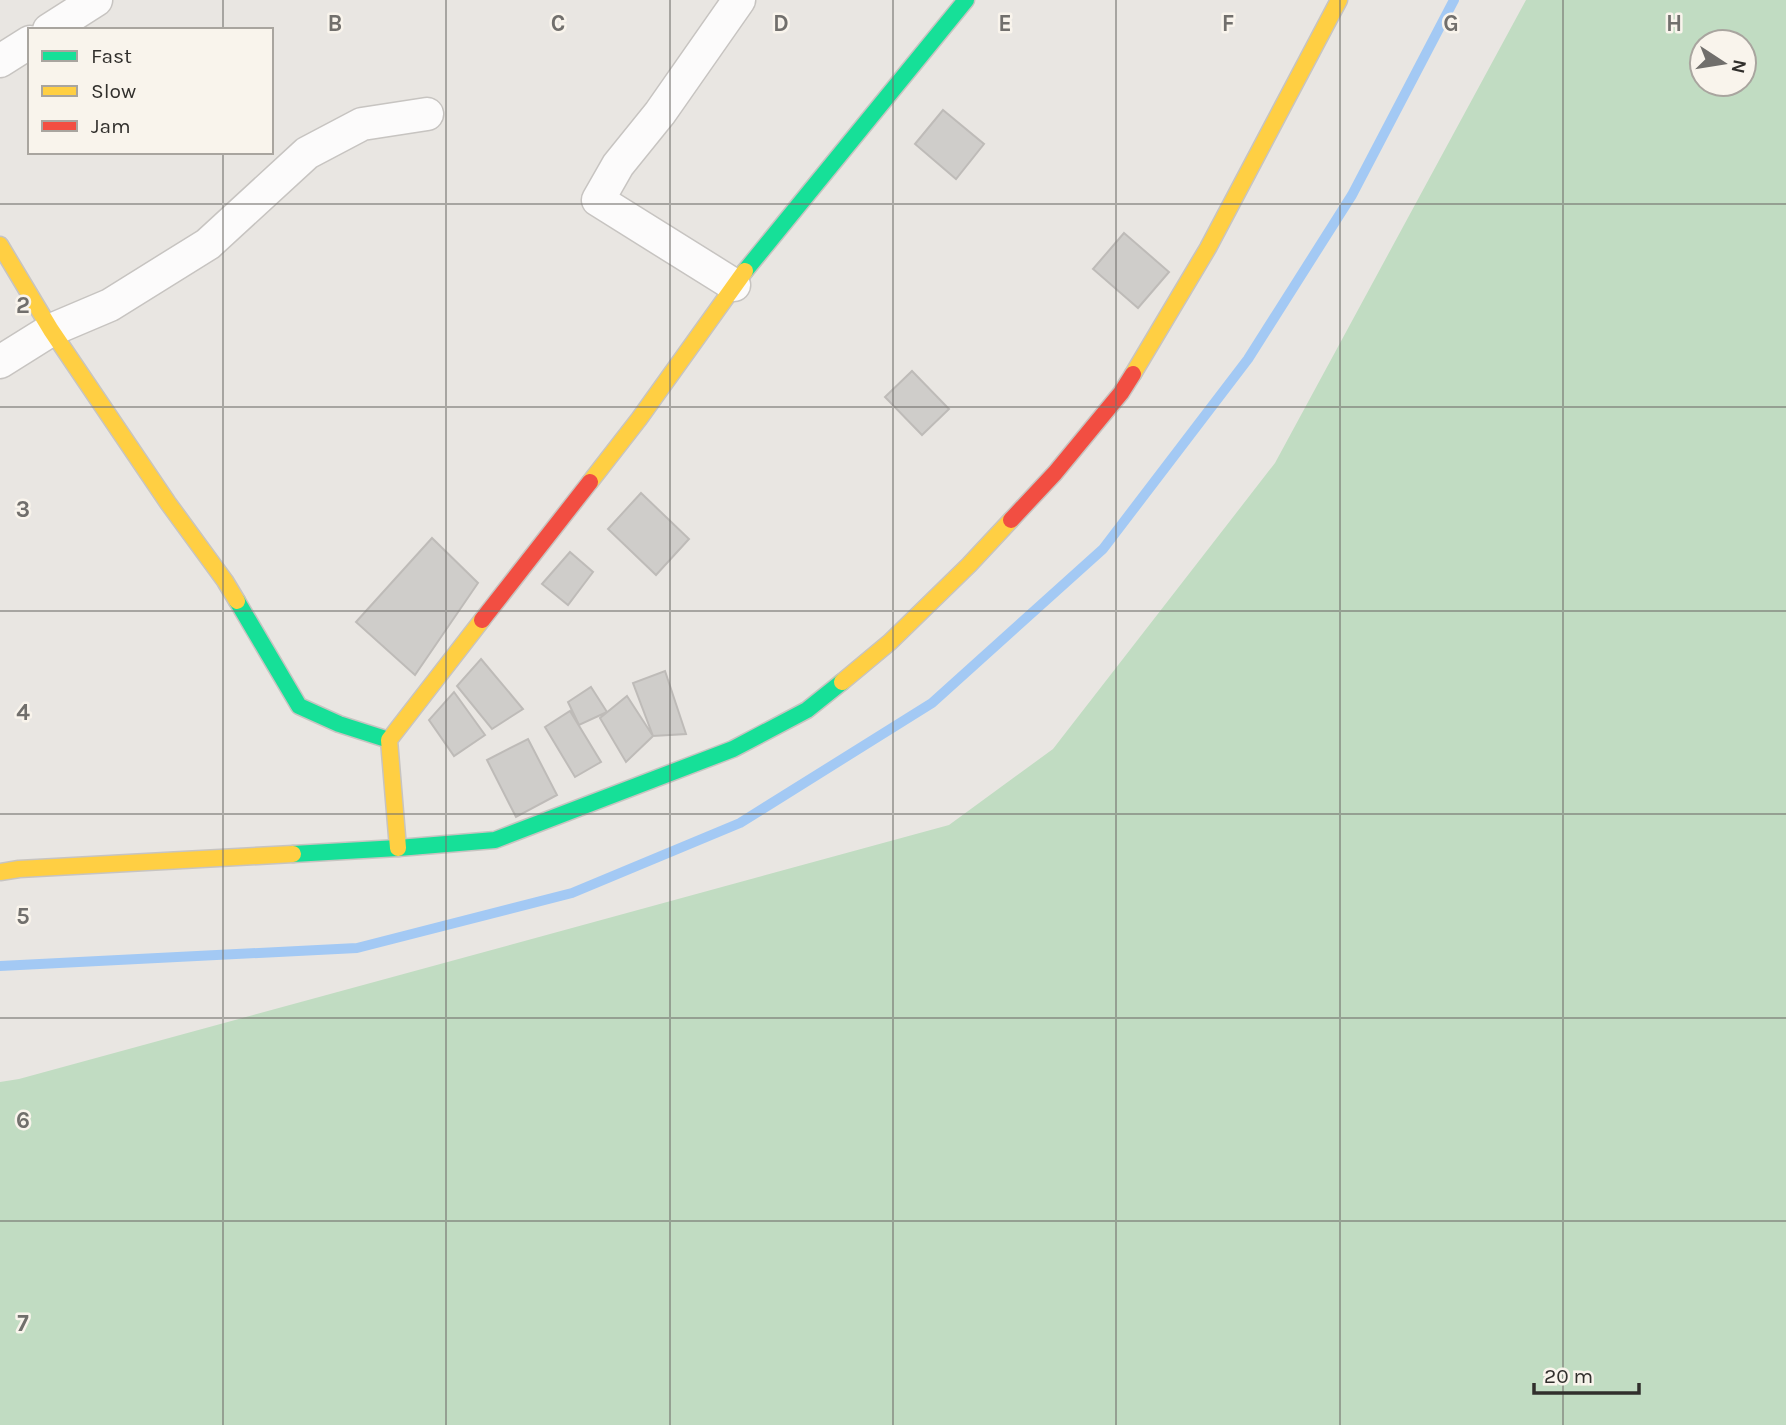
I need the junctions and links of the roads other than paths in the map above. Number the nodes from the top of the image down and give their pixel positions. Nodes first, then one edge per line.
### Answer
1 (96, 0) edge
2 (739, 0) edge
3 (966, 0) edge
4 (1339, 0) edge
5 (52, 28) edge
6 (28, 43) edge
7 (0, 61) edge
8 (427, 114) dead end
9 (0, 245) edge
10 (734, 285) junction
11 (51, 330) junction
12 (0, 362) edge
13 (389, 740) junction
14 (398, 848) junction
15 (0, 872) edge

1 - 5 street
2 - 10 street
3 - 10 street
4 - 14 street
6 - 7 street
8 - 11 street
9 - 11 street
10 - 13 street
11 - 12 street
11 - 13 street
13 - 14 street
14 - 15 street

